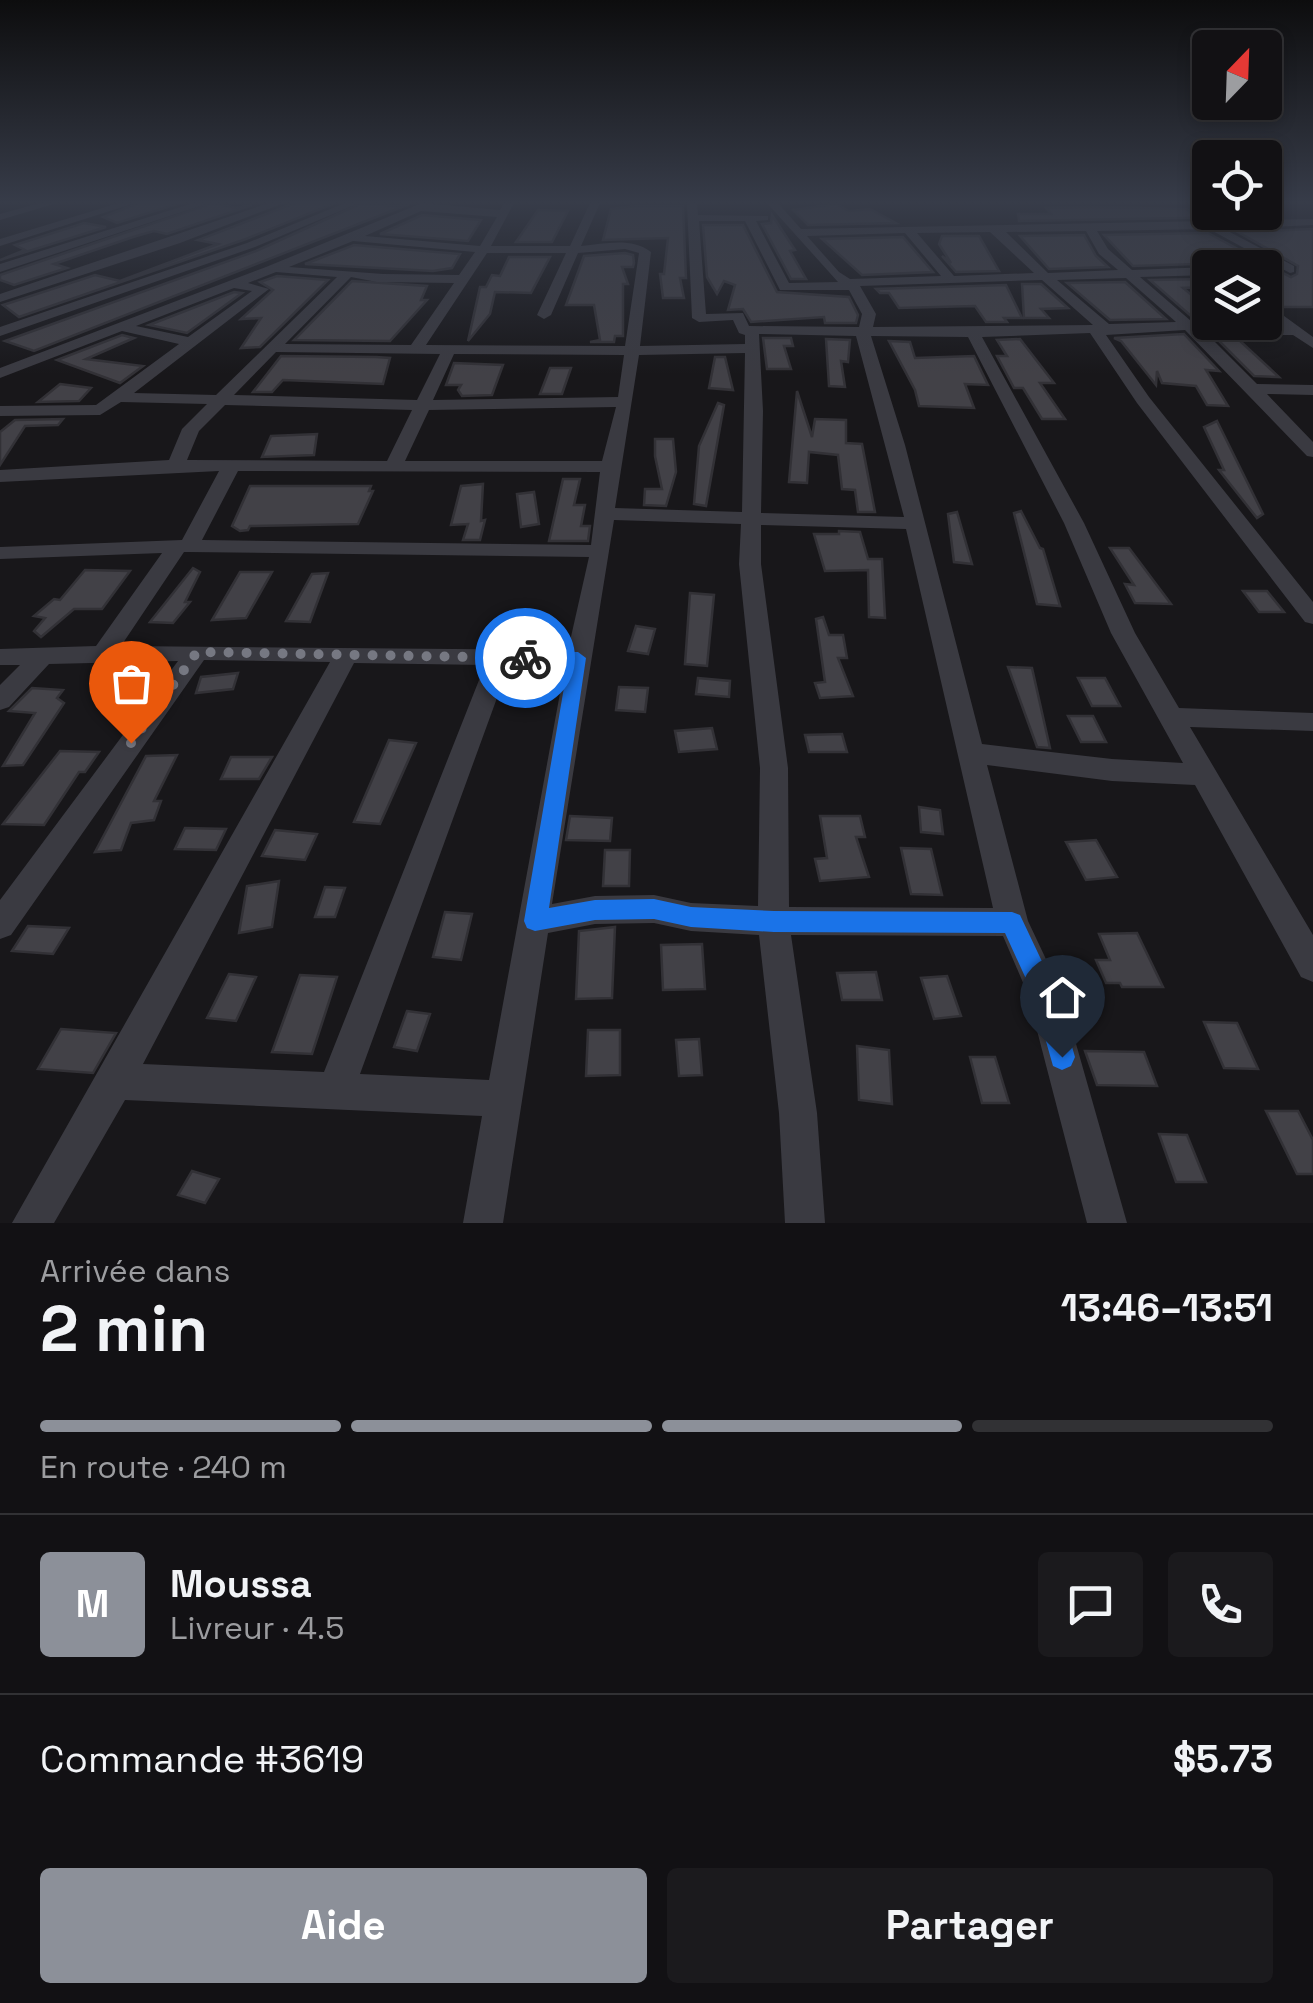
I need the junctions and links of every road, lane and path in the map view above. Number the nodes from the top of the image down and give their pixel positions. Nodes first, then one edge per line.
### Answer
1 (26, 260) edge
2 (119, 260) edge
3 (207, 260) edge
4 (294, 260) edge
5 (473, 260) edge
6 (567, 260) edge
7 (645, 260) edge
8 (695, 260) edge
9 (771, 260) edge
10 (824, 260) edge
11 (933, 260) edge
12 (1029, 260) edge
13 (1112, 260) edge
14 (1282, 262) edge
15 (0, 268) edge
16 (272, 269) junction
17 (1282, 270) edge
18 (1192, 272) edge
19 (347, 274) junction
20 (1127, 274) junction
21 (1045, 276) junction
22 (461, 279) junction
23 (950, 280) junction
24 (237, 285) junction
25 (848, 285) junction
26 (107, 294) junction
27 (0, 298) edge
28 (156, 311) junction
29 (544, 314) dead end
30 (204, 318) junction
31 (1282, 319) edge
32 (119, 326) junction
33 (1191, 328) junction
34 (866, 331) junction
35 (1102, 331) junction
36 (0, 332) edge
37 (1298, 332) junction
38 (973, 334) junction
39 (748, 339) junction
40 (190, 342) junction
41 (1313, 344) edge
42 (272, 348) junction
43 (415, 350) junction
44 (449, 350) junction
45 (632, 351) junction
46 (0, 373) edge
47 (1253, 388) junction
48 (1313, 390) edge
49 (118, 397) junction
50 (222, 399) junction
51 (625, 402) junction
52 (421, 405) junction
53 (0, 411) edge
54 (1313, 452) edge
55 (176, 466) junction
56 (231, 466) junction
57 (610, 467) junction
58 (393, 468) junction
59 (0, 476) edge
60 (605, 514) junction
61 (753, 519) junction
62 (912, 523) junction
63 (183, 547) junction
64 (601, 550) junction
65 (0, 553) edge
66 (1313, 617) edge
67 (197, 652) junction
68 (44, 654) junction
69 (103, 654) junction
70 (346, 654) junction
71 (0, 657) edge
72 (500, 658) junction
73 (578, 658) junction
74 (0, 701) edge
75 (1172, 717) junction
76 (1313, 722) edge
77 (974, 753) junction
78 (1204, 775) junction
79 (535, 921) junction
80 (774, 921) junction
81 (1012, 922) junction
82 (0, 925) edge
83 (1313, 966) edge
84 (115, 1082) junction
85 (336, 1089) junction
86 (503, 1098) junction
87 (32, 1223) edge
88 (483, 1223) edge
89 (805, 1223) edge
90 (1108, 1223) edge

1 - 15 street
2 - 27 street
3 - 26 street
4 - 16 street
5 - 22 street
6 - 29 street
7 - 45 street
8 - 39 street
9 - 25 street
10 - 25 street
11 - 23 street
12 - 21 street
13 - 20 street
14 - 17 street
16 - 19 street
16 - 24 street
18 - 20 street
19 - 22 street
19 - 42 street
20 - 21 street
20 - 33 street
21 - 23 street
21 - 35 street
22 - 43 street
23 - 25 street
24 - 28 street
24 - 30 street
25 - 34 street
26 - 28 street
26 - 36 street
28 - 30 street
28 - 32 street
30 - 40 street
31 - 37 street
32 - 40 street
32 - 46 street
33 - 35 street
33 - 37 street
33 - 47 street
34 - 38 street
34 - 39 street
34 - 62 street
35 - 38 street
35 - 66 street
37 - 41 street
38 - 75 street
39 - 45 street
39 - 61 street
40 - 49 street
42 - 43 street
42 - 50 street
43 - 44 street
44 - 45 street
44 - 52 street
45 - 51 street
47 - 48 street
47 - 54 street
49 - 50 street
49 - 53 street
50 - 52 street
50 - 55 street
51 - 52 street
51 - 57 street
52 - 58 street
55 - 56 street
55 - 59 street
56 - 58 street
56 - 63 street
57 - 58 street
57 - 60 street
60 - 61 street
60 - 64 street
61 - 62 street
61 - 80 street
62 - 77 street
63 - 64 street
63 - 65 street
63 - 69 street
64 - 73 street
67 - 69 street
67 - 70 street
67 - 82 street
68 - 69 street
68 - 71 street
68 - 74 street
70 - 72 street
70 - 84 street
72 - 73 street
72 - 85 street
73 - 79 street
75 - 76 street
75 - 78 street
77 - 78 street
77 - 81 street
78 - 83 street
79 - 80 street
79 - 86 street
80 - 81 street
80 - 89 street
81 - 90 street
84 - 85 street
84 - 87 street
85 - 86 street
86 - 88 street

